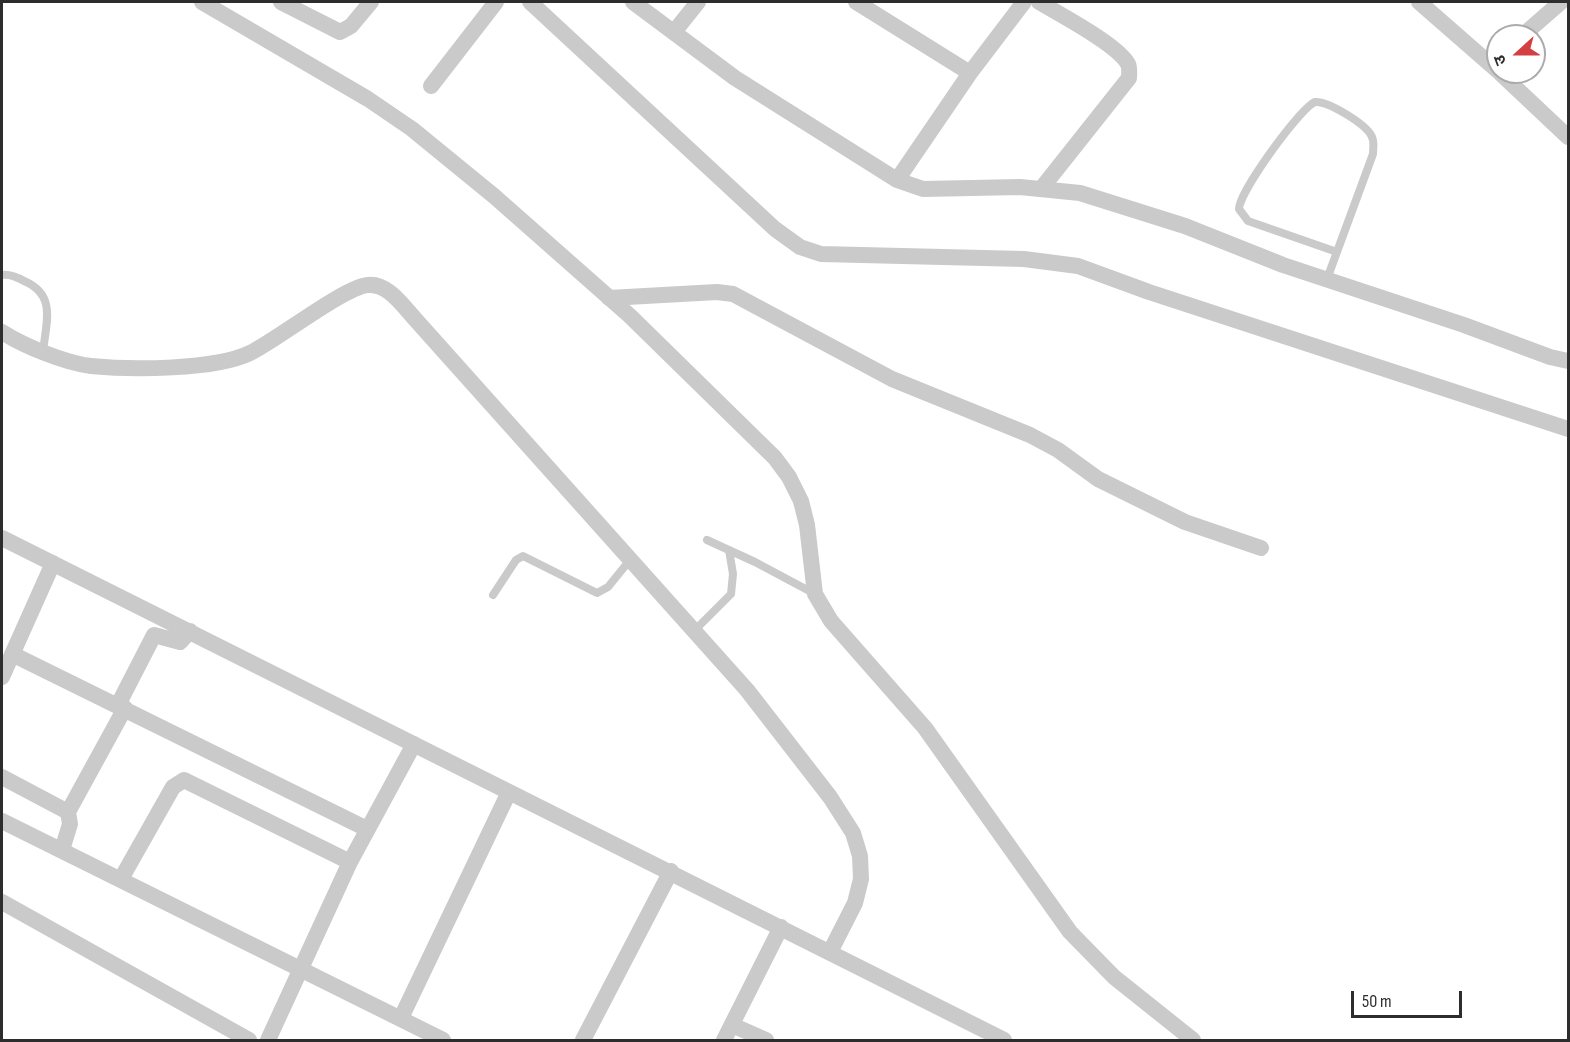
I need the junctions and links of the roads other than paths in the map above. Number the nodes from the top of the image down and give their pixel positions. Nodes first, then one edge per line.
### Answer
1 (202, 2) edge
2 (281, 2) edge
3 (371, 2) edge
4 (496, 2) edge
5 (530, 2) edge
6 (633, 2) edge
7 (698, 2) edge
8 (856, 2) edge
9 (1024, 2) edge
10 (1039, 2) edge
11 (1419, 2) edge
12 (1561, 2) edge
13 (1536, 24) edge
14 (674, 32) junction
15 (1486, 58) edge
16 (970, 73) junction
17 (1515, 84) edge
18 (431, 86) dead end
19 (1569, 137) edge
20 (897, 180) junction
21 (1041, 189) junction
22 (1337, 252) junction
23 (2, 276) edge
24 (1327, 279) junction
25 (609, 298) junction
26 (2, 332) edge
27 (43, 352) junction
28 (1569, 361) edge
29 (1569, 429) edge
30 (2, 537) edge
31 (707, 540) dead end
32 (1261, 548) dead end
33 (729, 550) junction
34 (630, 560) junction
35 (53, 563) junction
36 (815, 594) junction
37 (493, 596) dead end
38 (190, 631) junction
39 (694, 631) junction
40 (12, 654) junction
41 (2, 675) edge
42 (122, 707) junction
43 (414, 744) junction
44 (2, 777) edge
45 (509, 792) junction
46 (68, 812) junction
47 (2, 821) edge
48 (367, 829) junction
49 (62, 850) junction
50 (350, 862) junction
51 (671, 871) junction
52 (121, 879) junction
53 (2, 902) edge
54 (781, 927) junction
55 (830, 952) junction
56 (300, 968) junction
57 (401, 1018) junction
58 (732, 1025) junction
59 (249, 1041) edge
60 (268, 1041) edge
61 (443, 1041) edge
62 (583, 1041) edge
63 (724, 1041) edge
64 (766, 1041) edge
65 (1004, 1041) edge
66 (1192, 1041) edge

1 - 25 street
2 - 3 street
4 - 18 street
5 - 29 street
6 - 14 street
7 - 14 street
8 - 16 street
9 - 16 street
10 - 21 street
11 - 15 street
12 - 13 street
14 - 20 street
16 - 20 street
17 - 19 street
20 - 21 street
21 - 24 street
22 - 22 lane
22 - 24 lane
23 - 27 lane
24 - 28 street
25 - 32 street
25 - 36 street
26 - 27 street
27 - 34 street
30 - 35 street
31 - 33 lane
33 - 36 lane
33 - 39 lane
34 - 37 lane
34 - 39 street
35 - 38 street
35 - 40 street
36 - 66 street
38 - 42 street
38 - 43 street
39 - 55 street
40 - 41 street
40 - 42 street
42 - 46 street
42 - 48 street
43 - 45 street
43 - 48 street
44 - 46 street
45 - 51 street
45 - 57 street
46 - 49 street
47 - 49 street
48 - 50 street
49 - 52 street
50 - 52 street
50 - 56 street
51 - 54 street
51 - 62 street
52 - 56 street
53 - 59 street
54 - 55 street
54 - 58 street
55 - 65 street
56 - 57 street
56 - 60 street
57 - 61 street
58 - 63 street
58 - 64 street

